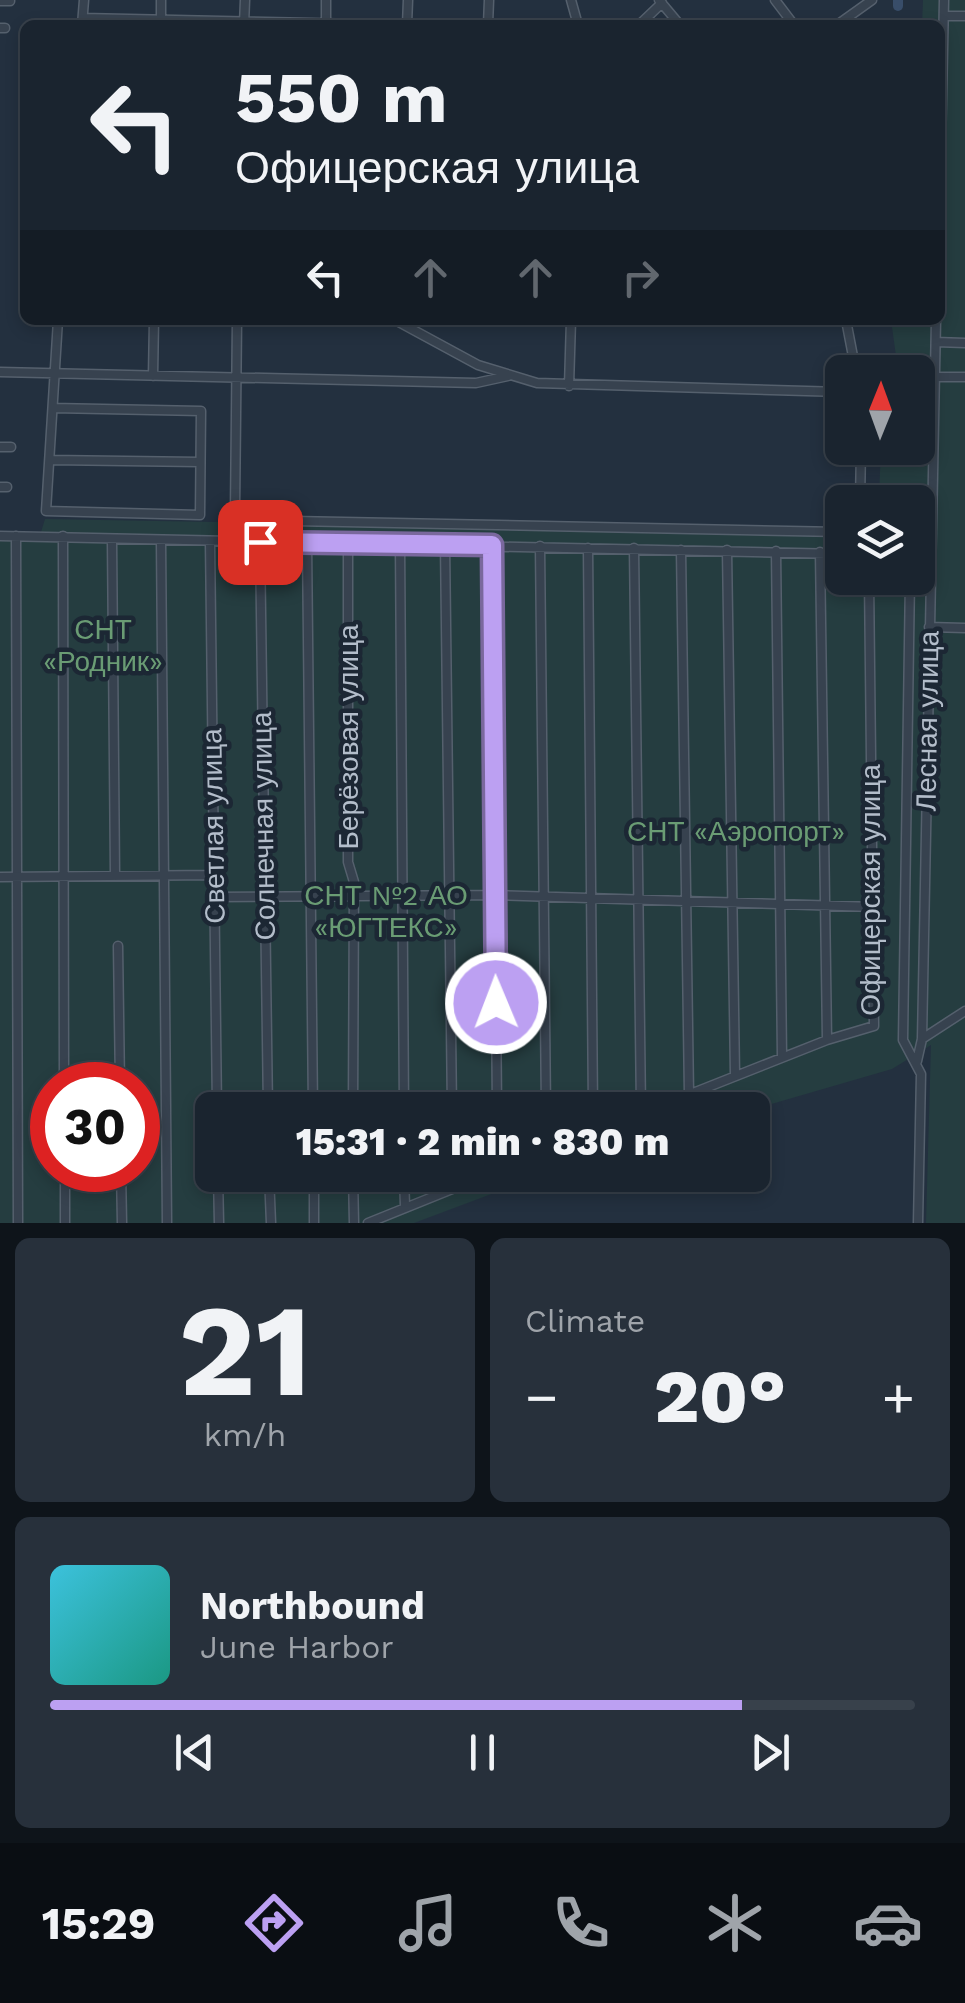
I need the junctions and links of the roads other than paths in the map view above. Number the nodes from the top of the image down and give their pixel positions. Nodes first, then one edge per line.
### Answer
1 (775, 0) edge
2 (872, 0) edge
3 (944, 0) edge
4 (0, 1) edge
5 (10, 1) edge
6 (944, 16) junction
7 (965, 16) edge
8 (790, 20) edge
9 (844, 20) edge
10 (944, 20) edge
11 (58, 325) edge
12 (154, 325) edge
13 (237, 325) edge
14 (404, 325) edge
15 (571, 325) edge
16 (847, 325) edge
17 (936, 325) edge
18 (936, 342) junction
19 (965, 342) edge
20 (853, 355) edge
21 (935, 355) edge
22 (0, 372) edge
23 (54, 372) junction
24 (153, 376) junction
25 (508, 376) junction
26 (935, 377) edge
27 (965, 377) edge
28 (236, 378) junction
29 (568, 386) junction
30 (825, 392) edge
31 (53, 408) junction
32 (0, 447) edge
33 (11, 447) dead end
34 (50, 460) junction
35 (200, 462) junction
36 (931, 465) edge
37 (825, 532) edge
38 (0, 536) edge
39 (16, 536) junction
40 (63, 536) junction
41 (118, 540) junction
42 (161, 541) junction
43 (210, 541) junction
44 (260, 542) junction
45 (307, 543) junction
46 (400, 543) junction
47 (348, 544) junction
48 (446, 544) junction
49 (492, 545) junction
50 (540, 546) junction
51 (588, 548) junction
52 (634, 548) junction
53 (681, 550) junction
54 (727, 550) junction
55 (776, 552) junction
56 (820, 552) junction
57 (825, 552) edge
58 (868, 595) edge
59 (910, 595) edge
60 (929, 628) junction
61 (965, 628) edge
62 (115, 875) junction
63 (165, 875) junction
64 (213, 875) junction
65 (62, 876) junction
66 (0, 877) edge
67 (16, 877) junction
68 (402, 894) junction
69 (311, 896) junction
70 (352, 896) junction
71 (449, 896) junction
72 (495, 896) junction
73 (544, 896) junction
74 (214, 897) junction
75 (592, 897) junction
76 (263, 898) junction
77 (639, 900) junction
78 (685, 901) junction
79 (732, 905) junction
80 (778, 905) junction
81 (874, 907) junction
82 (824, 908) junction
83 (118, 946) dead end
84 (965, 1011) edge
85 (922, 1039) junction
86 (828, 1040) junction
87 (782, 1057) junction
88 (917, 1061) junction
89 (64, 1062) edge
90 (120, 1062) edge
91 (735, 1075) junction
92 (217, 1092) edge
93 (268, 1092) edge
94 (313, 1092) edge
95 (353, 1092) edge
96 (404, 1092) edge
97 (452, 1092) edge
98 (497, 1092) edge
99 (546, 1092) edge
100 (594, 1092) edge
101 (641, 1092) edge
102 (689, 1092) edge
103 (696, 1092) edge
104 (65, 1192) edge
105 (121, 1192) edge
106 (218, 1192) edge
107 (270, 1192) edge
108 (314, 1192) edge
109 (353, 1192) edge
110 (405, 1192) edge
111 (440, 1192) edge
112 (405, 1206) junction
113 (18, 1223) edge
114 (65, 1223) edge
115 (122, 1223) edge
116 (167, 1223) edge
117 (219, 1223) edge
118 (271, 1223) edge
119 (314, 1223) edge
120 (354, 1223) edge
121 (368, 1223) edge
122 (918, 1223) edge

1 - 8 street
2 - 9 street
3 - 6 street
4 - 5 street
6 - 7 street
6 - 10 street
11 - 23 street
12 - 24 street
13 - 28 street
14 - 25 street
15 - 29 street
16 - 20 street
17 - 18 street, Лесная улица
18 - 19 street
18 - 21 street, Лесная улица
22 - 23 street
23 - 24 street
23 - 31 street
24 - 28 street
25 - 28 street
25 - 29 street
26 - 27 street
28 - 37 street
29 - 30 street
31 - 34 street
31 - 35 street
32 - 33 street
34 - 35 street
34 - 35 street
36 - 60 street, Лесная улица
38 - 39 street
39 - 40 street
39 - 67 street
40 - 41 street
40 - 65 street
41 - 42 street
41 - 62 street
42 - 43 street
42 - 63 street
43 - 44 street
43 - 64 street, Светлая улица
44 - 45 street
44 - 76 street, Солнечная улица
45 - 47 street
45 - 69 street
46 - 47 street
46 - 48 street
46 - 68 street
47 - 70 street, Берёзовая улица
48 - 49 street
48 - 71 street
49 - 50 street
49 - 72 street
50 - 51 street
50 - 73 street
51 - 52 street
51 - 75 street
52 - 53 street
52 - 77 street
53 - 54 street
53 - 78 street
54 - 55 street
54 - 79 street
55 - 56 street
55 - 80 street
56 - 57 street
56 - 82 street
58 - 81 street, Офицерская улица
59 - 88 street, Лесная улица
60 - 61 street
60 - 85 street, Лесная улица
62 - 63 street
62 - 65 street
63 - 64 street
63 - 116 street
64 - 74 street, Светлая улица
65 - 67 street
65 - 89 street
66 - 67 street
67 - 113 street
68 - 70 street
68 - 71 street
68 - 96 street
69 - 70 street
69 - 76 street
69 - 94 street
70 - 95 street, Берёзовая улица
71 - 72 street
71 - 97 street
72 - 73 street
72 - 98 street
73 - 75 street
73 - 99 street
74 - 76 street
74 - 92 street, Светлая улица
75 - 77 street
75 - 100 street
76 - 93 street, Солнечная улица
77 - 78 street
77 - 101 street
78 - 79 street
78 - 102 street
79 - 80 street
79 - 91 street
80 - 82 street
80 - 87 street
81 - 82 street
81 - 86 street, Офицерская улица
82 - 86 street
83 - 90 street
84 - 85 street
85 - 88 street, Лесная улица
86 - 87 street, Офицерская улица
87 - 91 street, Офицерская улица
88 - 122 street, Лесная улица
91 - 103 street, Офицерская улица
104 - 114 street
105 - 115 street
106 - 117 street
107 - 118 street
108 - 119 street
109 - 120 street
110 - 112 street
111 - 112 street
112 - 121 street

